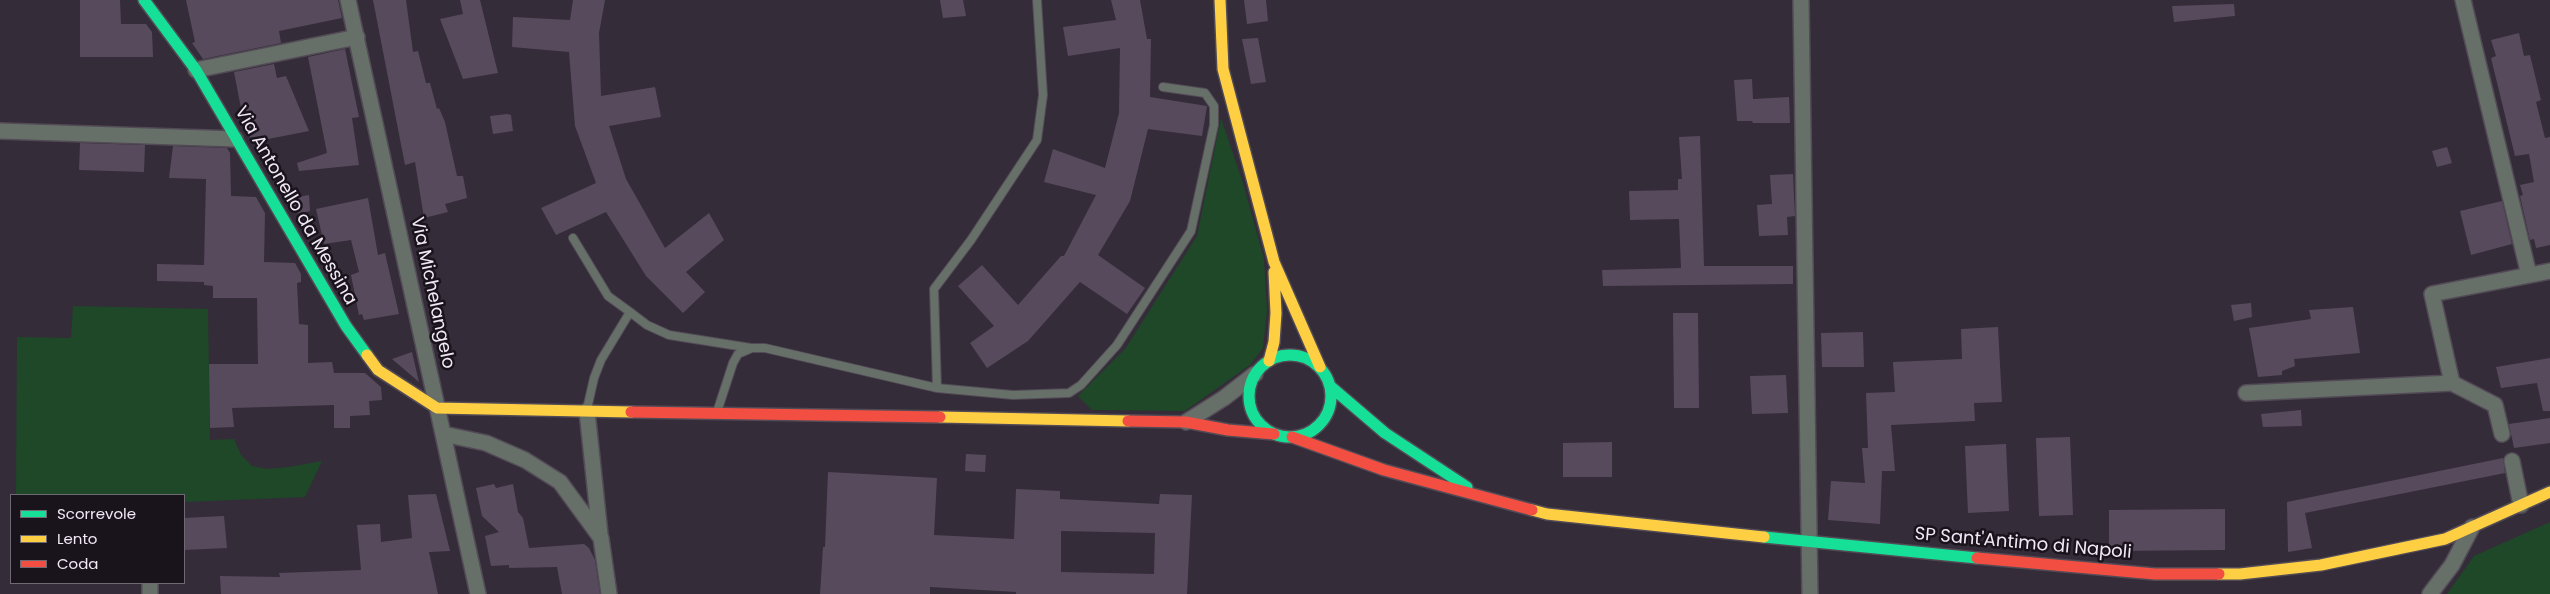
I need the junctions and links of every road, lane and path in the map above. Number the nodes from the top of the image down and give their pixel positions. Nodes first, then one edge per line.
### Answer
1 (144, 0) edge
2 (348, 0) edge
3 (1037, 0) edge
4 (1220, 0) edge
5 (1801, 0) edge
6 (2462, 0) edge
7 (357, 37) junction
8 (196, 70) junction
9 (1163, 87) dead end
10 (0, 131) edge
11 (235, 139) junction
12 (573, 238) dead end
13 (1274, 262) junction
14 (2550, 271) edge
15 (2529, 275) junction
16 (630, 312) junction
17 (752, 348) junction
18 (1269, 361) junction
19 (1320, 368) junction
20 (1255, 374) junction
21 (2452, 383) junction
22 (1330, 386) junction
23 (937, 388) junction
24 (2246, 393) dead end
25 (437, 408) junction
26 (587, 411) junction
27 (717, 414) junction
28 (1186, 422) junction
29 (443, 434) junction
30 (1274, 434) junction
31 (2502, 434) dead end
32 (1292, 437) junction
33 (2512, 460) dead end
34 (2550, 492) edge
35 (1484, 498) junction
36 (2521, 505) junction
37 (2472, 527) junction
38 (601, 538) junction
39 (1808, 542) junction
40 (478, 594) edge
41 (609, 594) edge
42 (1810, 594) edge
43 (2430, 594) edge

1 - 8 street, Via Antonello da Messina
2 - 7 street, Via Michelangelo
3 - 23 lane
4 - 13 street
5 - 39 street
6 - 15 street
7 - 8 street
7 - 25 street, Via Michelangelo
8 - 11 street, Via Antonello da Messina
9 - 23 lane
10 - 11 street
11 - 25 street, Via Antonello da Messina
12 - 16 lane
13 - 18 street
13 - 19 street
14 - 15 street
15 - 21 street
16 - 17 lane
16 - 26 lane
17 - 23 lane
17 - 27 lane
18 - 19 street
18 - 20 street
19 - 22 street
20 - 28 street
20 - 30 street
21 - 24 street
21 - 31 street
22 - 32 street
22 - 35 street, SP Sant'Antimo di Napoli
25 - 26 street
25 - 29 street, Via Michelangelo
26 - 27 street
26 - 38 street
27 - 28 street
28 - 30 street
29 - 38 street
29 - 40 street, Via Michelangelo
30 - 32 street
32 - 35 street, SP Sant'Antimo di Napoli
33 - 36 street
34 - 36 street, SP Sant'Antimo di Napoli
35 - 39 street, SP Sant'Antimo di Napoli
36 - 37 street, SP Sant'Antimo di Napoli
37 - 39 street, SP Sant'Antimo di Napoli
37 - 43 street
38 - 41 street
39 - 42 street

